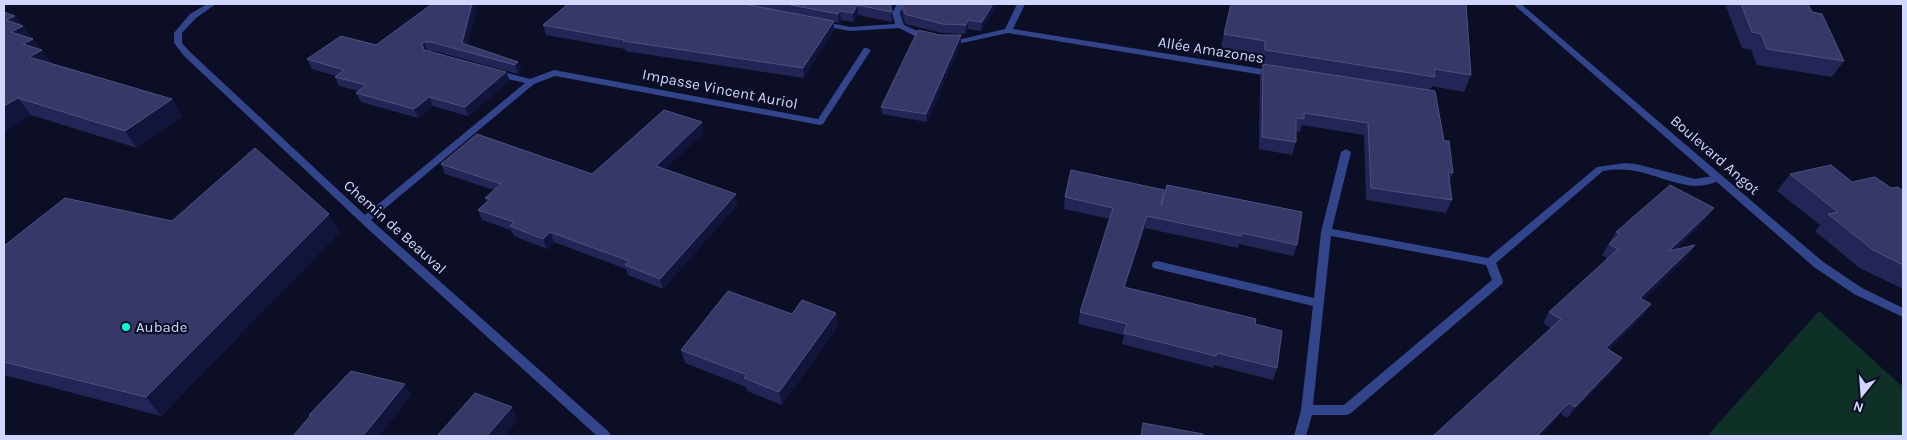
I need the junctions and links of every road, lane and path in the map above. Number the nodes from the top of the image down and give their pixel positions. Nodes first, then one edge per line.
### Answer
1 (212, 4) edge
2 (901, 4) edge
3 (1021, 4) edge
4 (1518, 4) edge
5 (812, 22) edge
6 (900, 26) junction
7 (1008, 31) junction
8 (867, 50) dead end
9 (485, 70) edge
10 (1283, 75) edge
11 (531, 82) junction
12 (1346, 152) dead end
13 (1719, 178) junction
14 (365, 220) junction
15 (1326, 232) junction
16 (1490, 262) junction
17 (1157, 266) dead end
18 (1319, 303) junction
19 (1903, 313) edge
20 (1307, 410) junction
21 (605, 436) edge
22 (1300, 436) edge

1 - 14 street, Chemin de Beauval
2 - 6 street
3 - 7 street
4 - 13 street, Boulevard Angot
5 - 6 street
6 - 7 street
7 - 10 street, Allée Amazones
8 - 11 street, Impasse Vincent Auriol
9 - 11 street
11 - 14 street, Impasse Vincent Auriol
12 - 15 street
13 - 16 street
13 - 19 street, Boulevard Angot
14 - 21 street, Chemin de Beauval
15 - 16 street
15 - 18 street
16 - 20 street
17 - 18 street
18 - 20 street
20 - 22 street

